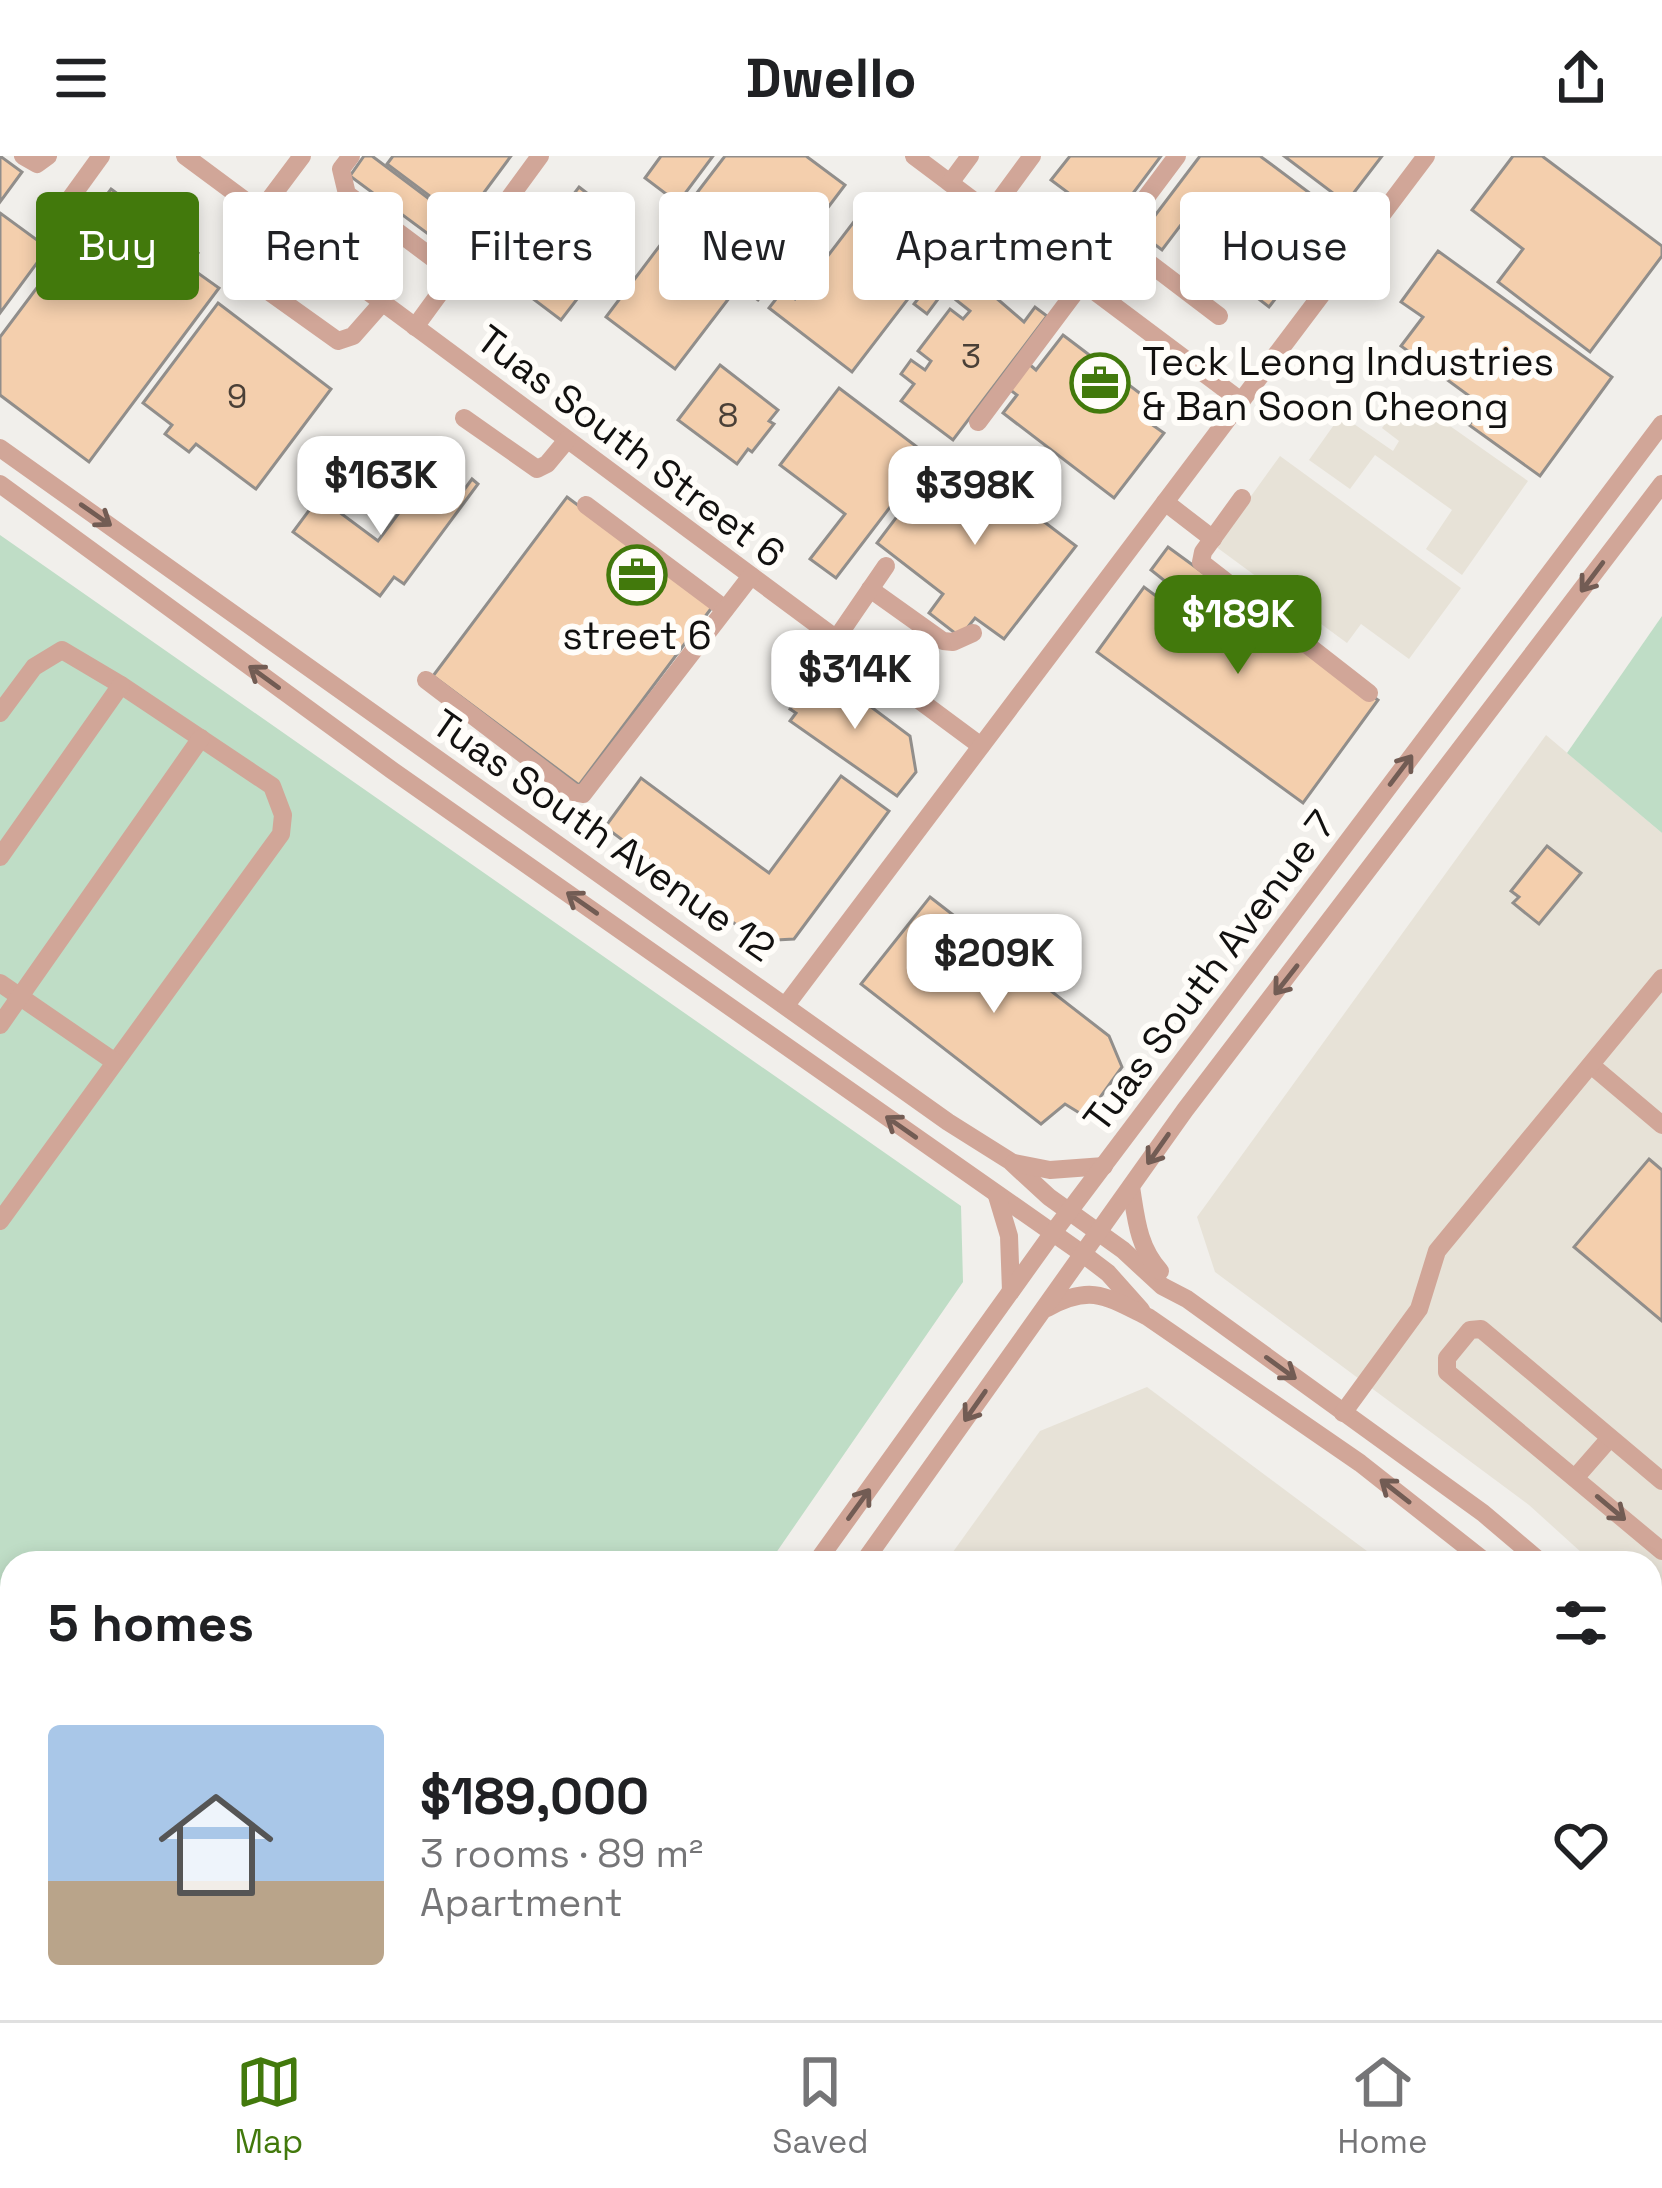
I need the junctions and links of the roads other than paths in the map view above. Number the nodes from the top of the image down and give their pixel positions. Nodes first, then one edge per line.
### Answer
1 (23, 156) edge
2 (48, 156) edge
3 (101, 156) edge
4 (185, 156) edge
5 (302, 156) edge
6 (351, 156) edge
7 (541, 156) edge
8 (914, 156) edge
9 (970, 156) edge
10 (1032, 156) edge
11 (1177, 156) edge
12 (1426, 156) edge
13 (950, 183) junction
14 (75, 192) edge
15 (233, 192) edge
16 (275, 192) edge
17 (514, 192) edge
18 (962, 192) edge
19 (1005, 192) edge
20 (1149, 192) edge
21 (427, 254) edge
22 (1156, 268) edge
23 (281, 300) edge
24 (378, 300) edge
25 (435, 300) edge
26 (1069, 300) edge
27 (1108, 300) edge
28 (382, 303) junction
29 (1219, 316) dead end
30 (415, 327) junction
31 (1241, 401) junction
32 (464, 418) dead end
33 (978, 422) dead end
34 (1662, 424) edge
35 (567, 440) junction
36 (0, 448) edge
37 (0, 484) edge
38 (1662, 484) edge
39 (1242, 498) dead end
40 (1165, 502) junction
41 (586, 505) dead end
42 (1213, 539) junction
43 (886, 566) dead end
44 (751, 576) junction
45 (870, 589) junction
46 (725, 609) junction
47 (973, 633) dead end
48 (836, 638) junction
49 (426, 680) dead end
50 (121, 685) junction
51 (1369, 693) dead end
52 (0, 712) edge
53 (201, 738) junction
54 (981, 746) junction
55 (0, 856) edge
56 (1662, 979) edge
57 (0, 983) edge
58 (20, 997) junction
59 (786, 1005) junction
60 (0, 1025) edge
61 (116, 1062) junction
62 (1591, 1065) junction
63 (1662, 1125) edge
64 (1010, 1161) junction
65 (1104, 1166) junction
66 (1131, 1187) junction
67 (997, 1194) junction
68 (1069, 1212) junction
69 (0, 1221) edge
70 (1098, 1232) junction
71 (1052, 1234) junction
72 (1083, 1254) junction
73 (1162, 1286) junction
74 (1012, 1291) junction
75 (1186, 1299) junction
76 (1043, 1310) junction
77 (1144, 1313) junction
78 (1343, 1413) junction
79 (1610, 1438) junction
80 (1575, 1478) junction
81 (1662, 1481) edge
82 (826, 1551) edge
83 (872, 1551) edge
84 (1472, 1551) edge
85 (1528, 1551) edge
86 (1662, 1551) edge

1 - 2 street
3 - 14 street
4 - 15 street, Tuas South Street 6
5 - 16 street
6 - 21 street
7 - 17 street
8 - 13 street
9 - 13 street
10 - 19 street
11 - 20 street
12 - 31 street
13 - 18 street
22 - 29 street
23 - 28 street
24 - 28 street, Tuas South Street 6
25 - 30 street
26 - 33 street
27 - 31 street
28 - 30 street, Tuas South Street 6
30 - 35 street, Tuas South Street 6
31 - 40 street
32 - 35 street
65 -> 34 street, Tuas South Avenue 7
35 - 44 street, Tuas South Street 6
36 -> 59 street, Tuas South Avenue 12
67 -> 37 street, Tuas South Avenue 12
38 -> 66 street, Tuas South Avenue 7
39 - 42 street
40 - 42 street
40 - 54 street
41 - 46 street
42 - 51 street
43 - 45 street
44 - 46 street
44 - 48 street, Tuas South Street 6
45 - 47 street
45 - 48 street
46 - 49 street
48 - 54 street, Tuas South Street 6
50 - 52 street
50 - 53 street
50 - 55 street
53 - 58 street
53 - 61 street
54 - 59 street
56 - 62 street
57 - 58 street
58 - 60 street
58 - 61 street
59 - 64 street, Tuas South Avenue 12
61 - 69 street
62 - 63 street
62 - 78 street
64 - 65 street
64 - 68 street, Tuas South Avenue 12
65 - 68 street, Tuas South Avenue 7
66 - 70 street, Tuas South Avenue 7
66 - 75 street
67 - 71 street, Tuas South Avenue 12
67 - 74 street
68 - 70 street, Tuas South Avenue 12
68 - 71 street, Tuas South Avenue 7
70 - 72 street, Tuas South Avenue 7
70 - 73 street, Tuas South Avenue 12
71 - 72 street, Tuas South Avenue 12
71 - 74 street, Tuas South Avenue 7
72 - 76 street, Tuas South Avenue 7
72 - 77 street, Tuas South Avenue 12
73 - 75 street, Tuas South Avenue 12
73 - 77 street
82 -> 74 street, Tuas South Avenue 7
75 -> 78 street, Tuas South Avenue 12
76 - 77 street
76 -> 83 street, Tuas South Avenue 7
84 -> 77 street, Tuas South Avenue 12
78 - 85 street, Tuas South Avenue 12
79 - 80 street
79 - 80 street
79 - 81 street
80 -> 86 street

